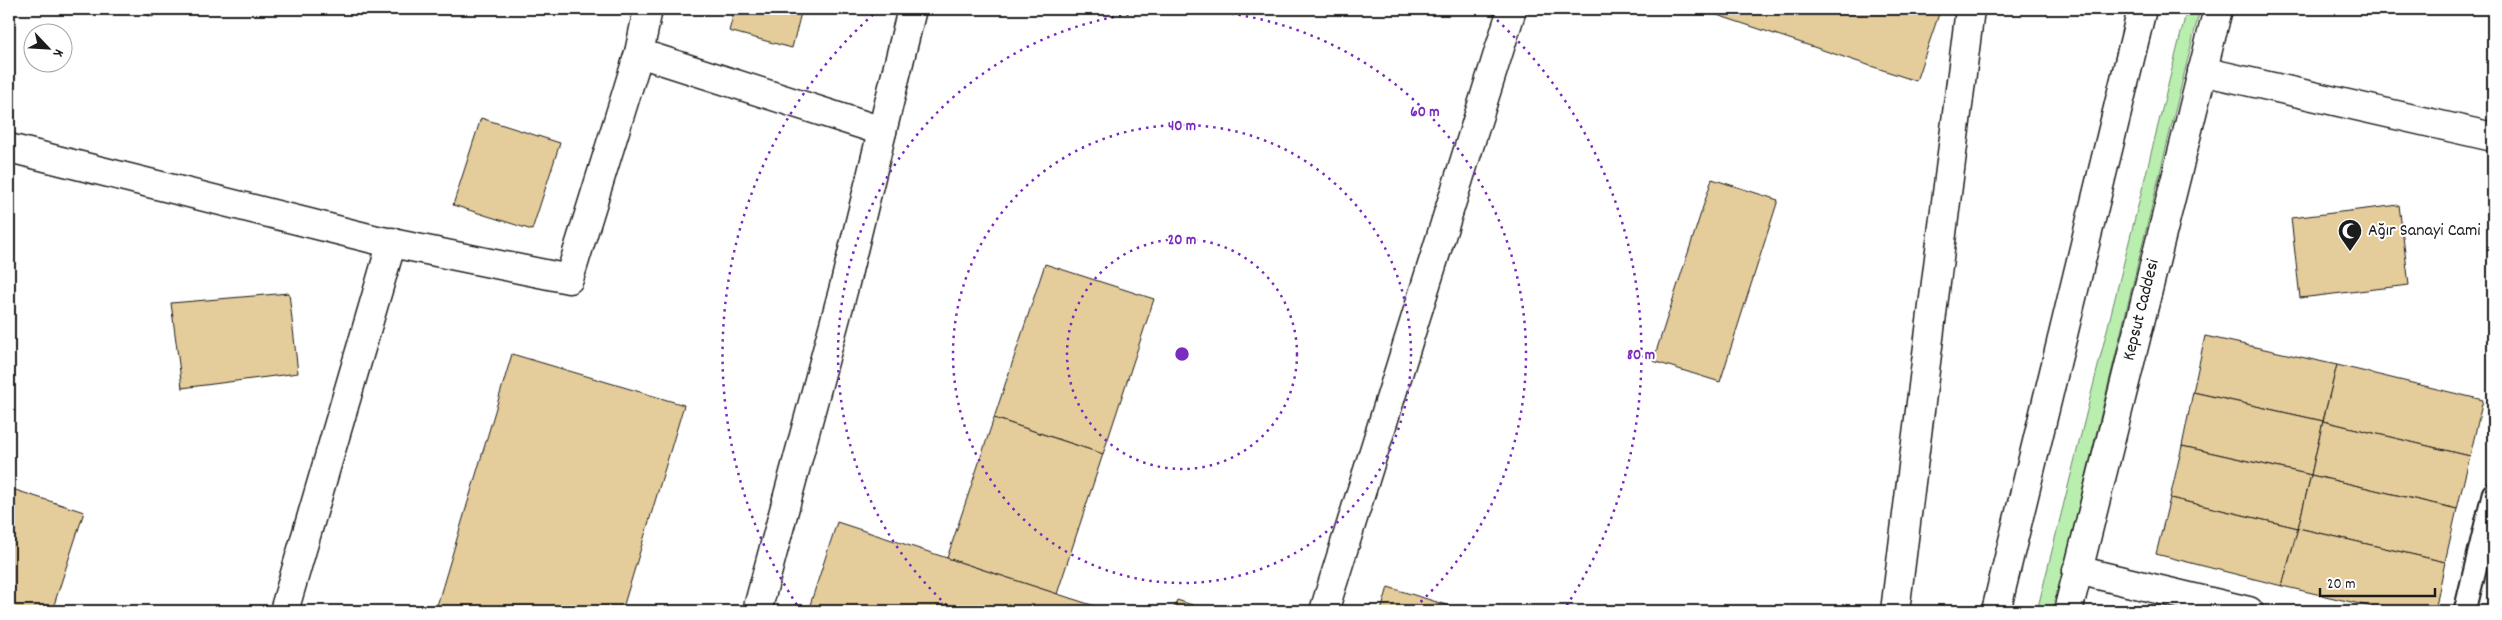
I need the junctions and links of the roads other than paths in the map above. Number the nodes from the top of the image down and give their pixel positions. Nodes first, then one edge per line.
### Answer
1 (648, 9) edge
2 (912, 9) edge
3 (1512, 9) edge
4 (1970, 9) edge
5 (2142, 9) edge
6 (2218, 9) edge
7 (639, 53) junction
8 (2202, 71) junction
9 (882, 131) junction
10 (2493, 138) edge
11 (9, 148) edge
12 (392, 242) junction
13 (2493, 494) edge
14 (2077, 570) junction
15 (284, 611) edge
16 (757, 611) edge
17 (1324, 611) edge
18 (1895, 611) edge
19 (1996, 611) edge
20 (2068, 611) edge
21 (2249, 611) edge
22 (2465, 611) edge

1 - 7 street
2 - 9 street
3 - 17 street
4 - 18 street
5 - 19 street
6 - 8 street, Kepsut Caddesi
7 - 9 street
7 - 12 street
8 - 10 street
8 - 14 street, Kepsut Caddesi
9 - 16 street
11 - 12 street
12 - 15 street
13 - 22 lane
14 - 20 street, Kepsut Caddesi
14 - 21 street

